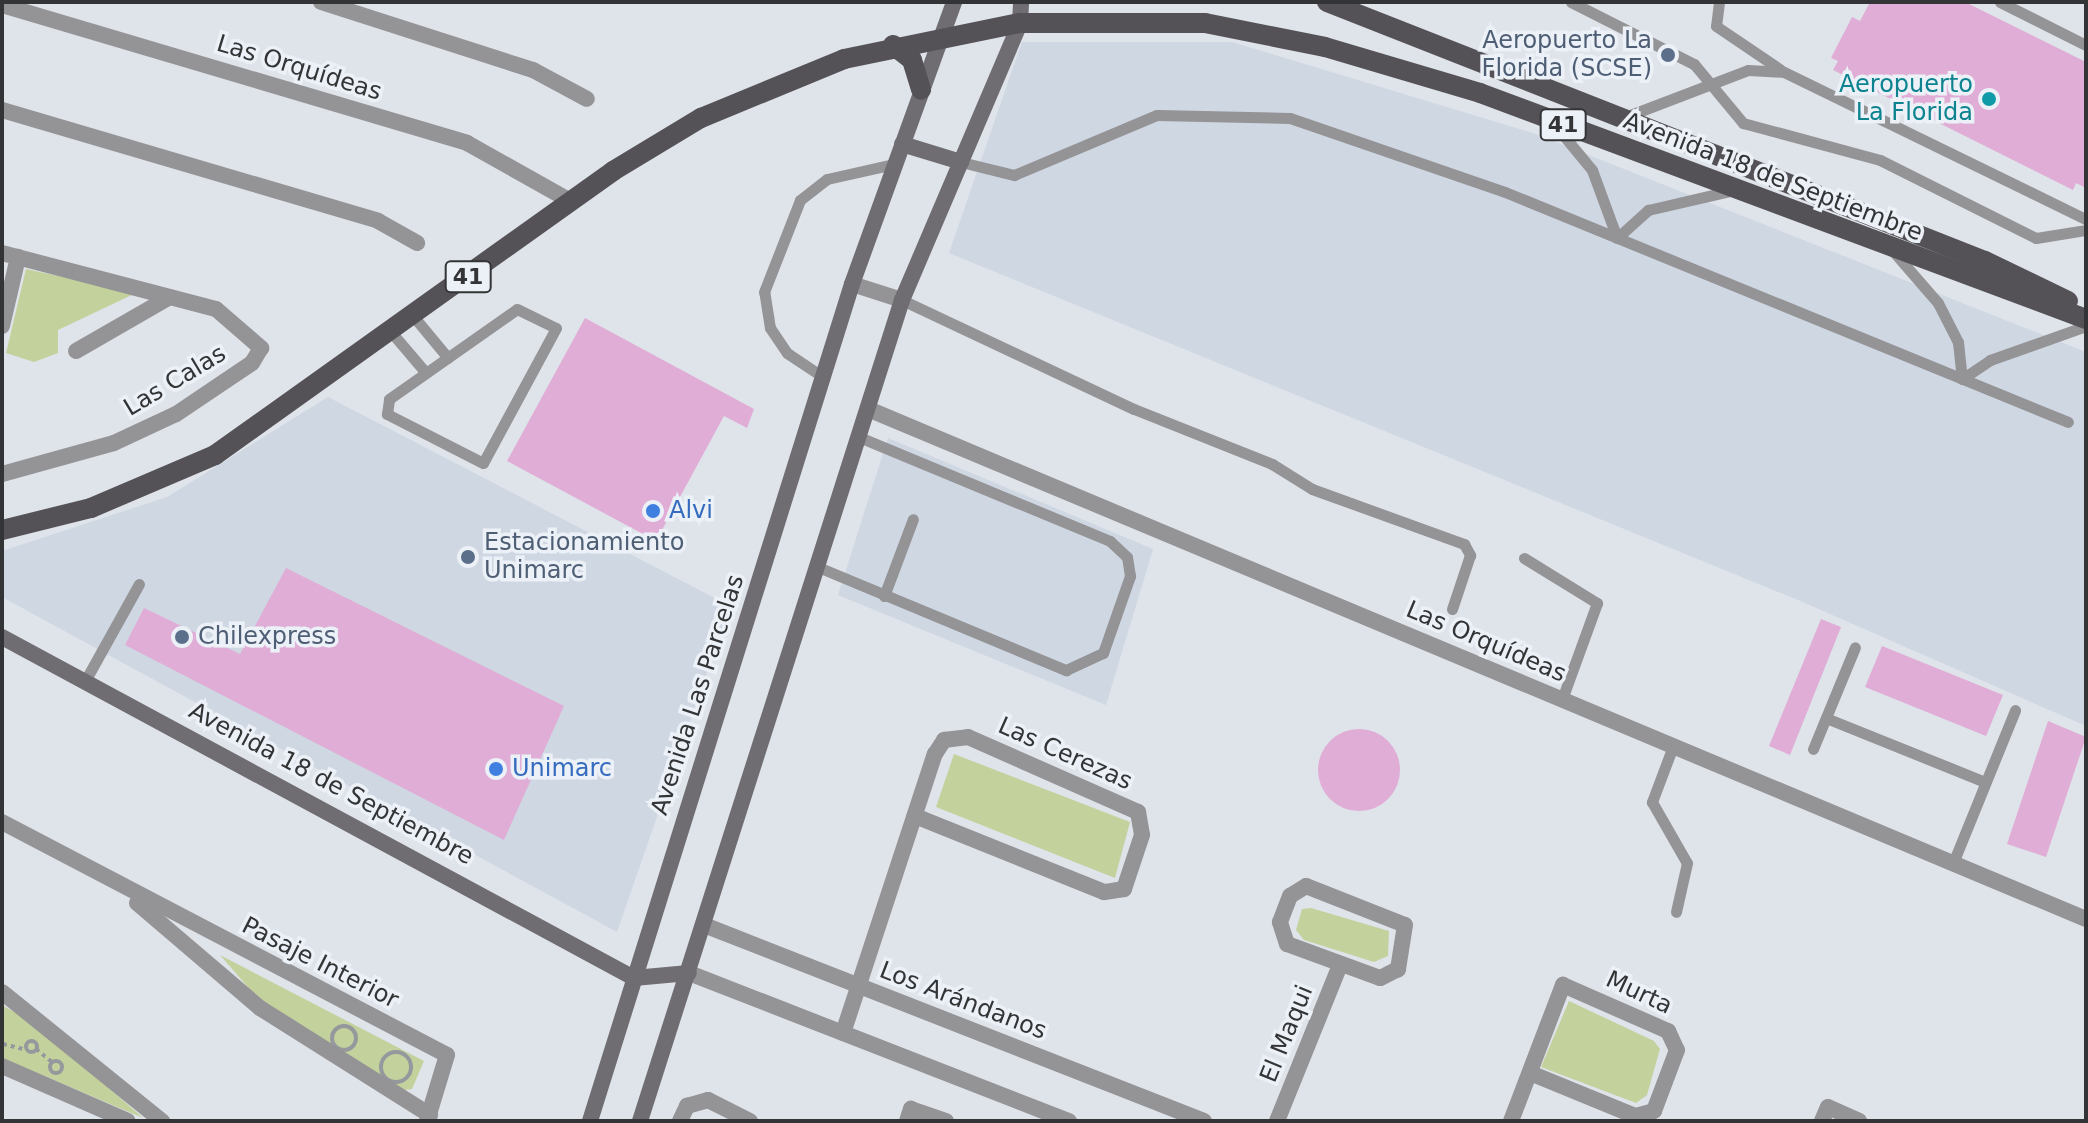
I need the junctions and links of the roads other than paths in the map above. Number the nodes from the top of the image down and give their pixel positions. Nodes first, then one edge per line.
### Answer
1 (321, 2) edge
2 (954, 2) edge
3 (1327, 2) edge
4 (1571, 2) edge
5 (1719, 2) edge
6 (2000, 2) edge
7 (2, 5) edge
8 (1021, 12) edge
9 (940, 35) junction
10 (893, 45) junction
11 (2086, 45) edge
12 (1784, 72) junction
13 (1715, 84) junction
14 (921, 90) junction
15 (587, 99) dead end
16 (2, 110) edge
17 (1621, 119) junction
18 (1551, 120) junction
19 (902, 144) junction
20 (961, 162) junction
21 (894, 164) junction
22 (1734, 190) junction
23 (572, 202) junction
24 (2086, 219) edge
25 (2086, 230) edge
26 (1617, 238) junction
27 (417, 243) dead end
28 (1892, 250) junction
29 (10, 255) edge
30 (852, 284) junction
31 (170, 297) junction
32 (902, 300) junction
33 (2086, 310) edge
34 (414, 317) junction
35 (2086, 319) edge
36 (2, 326) edge
37 (2086, 326) edge
38 (392, 333) junction
39 (76, 351) dead end
40 (448, 358) junction
41 (426, 373) junction
42 (823, 377) junction
43 (1962, 379) junction
44 (868, 409) junction
45 (2068, 422) dead end
46 (859, 437) junction
47 (2, 474) edge
48 (913, 519) dead end
49 (2, 530) edge
50 (1524, 558) dead end
51 (818, 567) junction
52 (139, 584) dead end
53 (884, 596) junction
54 (1452, 609) dead end
55 (2, 637) edge
56 (1855, 647) dead end
57 (85, 681) junction
58 (1562, 699) junction
59 (2015, 710) dead end
60 (1826, 718) junction
61 (1673, 746) junction
62 (1813, 749) dead end
63 (1985, 782) junction
64 (915, 816) junction
65 (2, 822) edge
66 (1953, 863) junction
67 (116, 885) junction
68 (1676, 912) dead end
69 (2086, 919) edge
70 (704, 925) junction
71 (1340, 965) junction
72 (689, 973) junction
73 (634, 978) junction
74 (858, 986) junction
75 (2, 992) edge
76 (843, 1033) junction
77 (2, 1066) edge
78 (1530, 1073) junction
79 (428, 1118) edge
80 (128, 1121) edge
81 (162, 1121) edge
82 (590, 1121) edge
83 (640, 1121) edge
84 (680, 1121) edge
85 (750, 1121) edge
86 (907, 1121) edge
87 (946, 1121) edge
88 (1069, 1121) edge
89 (1204, 1121) edge
90 (1277, 1121) edge
91 (1511, 1121) edge
92 (1822, 1121) edge
93 (1859, 1121) edge

1 - 15 street
2 - 9 main road, Avenida Las Parcelas
3 - 17 main road, 41
4 - 13 lane
5 - 12 lane
6 - 11 lane
7 - 23 street, Las Orquídeas
8 - 9 main road, Avenida 18 de Septiembre / 41
8 - 18 main road, Avenida 18 de Septiembre / 41
8 - 20 main road
9 - 10 main road, Avenida 18 de Septiembre / 41
9 - 14 main road, Avenida Las Parcelas
10 - 14 main road
10 - 23 main road, Avenida 18 de Septiembre / 41
12 - 13 lane
12 - 24 lane
13 - 17 lane
13 - 25 lane
14 - 19 main road, Avenida Las Parcelas
16 - 27 street
17 - 33 main road, 41
18 - 22 main road, Avenida 18 de Septiembre / 41
18 - 26 lane
19 - 20 main road
19 - 21 main road, Avenida Las Parcelas
20 - 26 lane
20 - 32 main road
21 - 30 main road, Avenida Las Parcelas
21 - 42 lane
22 - 26 lane
22 - 28 main road, Avenida 18 de Septiembre / 41
23 - 34 main road, Avenida 18 de Septiembre / 41
26 - 43 lane
28 - 35 main road, Avenida 18 de Septiembre / 41
28 - 43 lane
29 - 31 street, Las Calas
29 - 36 street
30 - 32 street
30 - 42 main road, Avenida Las Parcelas
31 - 39 street
31 - 47 street, Las Calas
32 - 44 main road
32 - 54 lane
34 - 38 main road, Avenida 18 de Septiembre / 41
34 - 40 lane
37 - 43 lane
38 - 41 lane
38 - 49 main road, Avenida 18 de Septiembre / 41
40 - 41 lane
40 - 41 lane
42 - 73 main road, Avenida Las Parcelas
43 - 45 lane
44 - 46 main road
44 - 58 street, Las Orquídeas
46 - 51 main road
46 - 53 lane
48 - 53 lane
50 - 58 lane
51 - 53 lane
51 - 70 main road
52 - 57 lane
55 - 57 main road, Avenida 18 de Septiembre
56 - 60 lane
57 - 73 main road, Avenida 18 de Septiembre
58 - 61 street, Las Orquídeas
59 - 63 lane
60 - 62 lane
60 - 63 lane
61 - 66 street, Las Orquídeas
61 - 68 lane
63 - 66 lane
64 - 64 street, Las Cerezas
64 - 74 street, Las Cerezas
65 - 67 street, Pasaje Interior
66 - 69 street, Las Orquídeas
67 - 79 street, Pasaje Interior
67 - 79 street, Pasaje Interior
70 - 72 main road
70 - 74 street, Los Arándanos
71 - 71 street, El Maqui
71 - 90 street, El Maqui
72 - 73 main road
72 - 76 street
72 - 83 main road
73 - 82 main road, Avenida Las Parcelas
74 - 76 street, Las Cerezas
74 - 89 street, Los Arándanos
75 - 81 street
76 - 88 street
77 - 80 street
78 - 78 street, Murta
78 - 91 street, Murta
84 - 85 street
86 - 87 street
92 - 93 street

